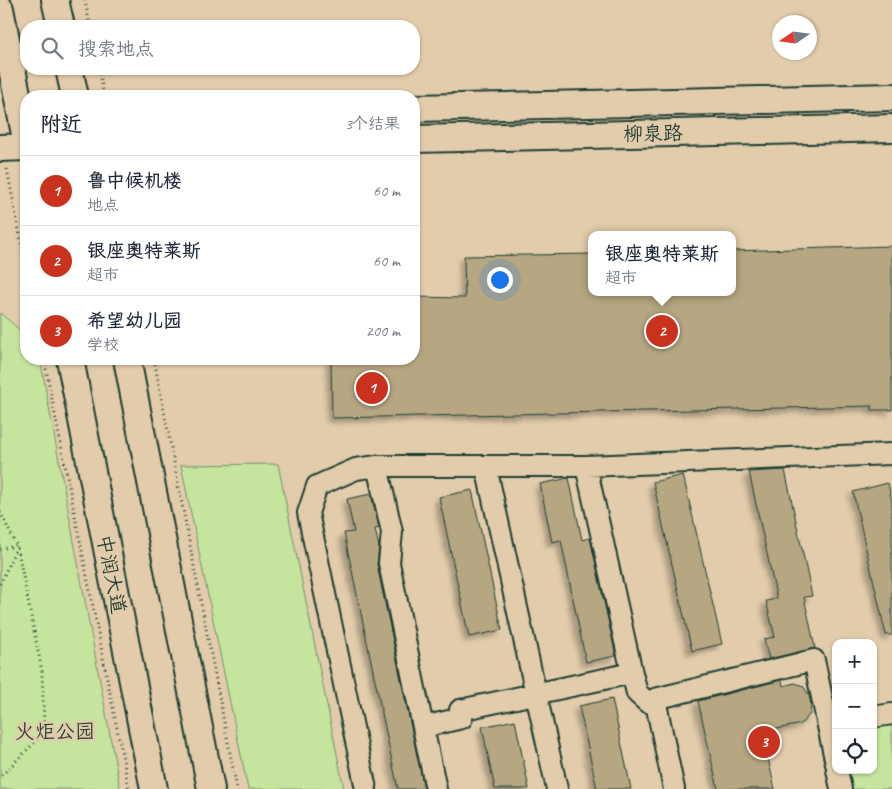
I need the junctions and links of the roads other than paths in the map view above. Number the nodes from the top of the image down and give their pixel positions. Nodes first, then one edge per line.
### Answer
1 (55, 0) edge
2 (0, 9) edge
3 (59, 20) edge
4 (70, 75) edge
5 (73, 90) edge
6 (892, 97) edge
7 (420, 108) edge
8 (892, 128) edge
9 (15, 133) edge
10 (420, 139) edge
11 (71, 365) edge
12 (127, 365) edge
13 (892, 454) edge
14 (377, 466) junction
15 (586, 466) junction
16 (486, 467) junction
17 (632, 673) junction
18 (537, 693) junction
19 (655, 699) junction
20 (892, 714) edge
21 (877, 716) edge
22 (832, 725) edge
23 (423, 727) junction
24 (838, 774) edge
25 (154, 789) edge
26 (210, 789) edge
27 (366, 789) edge
28 (436, 789) edge
29 (557, 789) edge
30 (674, 789) edge
31 (841, 789) edge

1 - 3 main road
2 - 9 main road
4 - 5 main road
6 - 7 main road, 柳泉路
8 - 10 main road, 柳泉路
11 - 25 main road, 中润大道
12 - 26 main road
13 - 15 street
14 - 16 street
14 - 23 street
14 - 27 street
15 - 16 street
15 - 17 street
16 - 18 street
17 - 18 street
17 - 19 street
18 - 23 street
18 - 29 street
19 - 22 street
19 - 30 street
20 - 21 street
23 - 28 street
24 - 31 street

